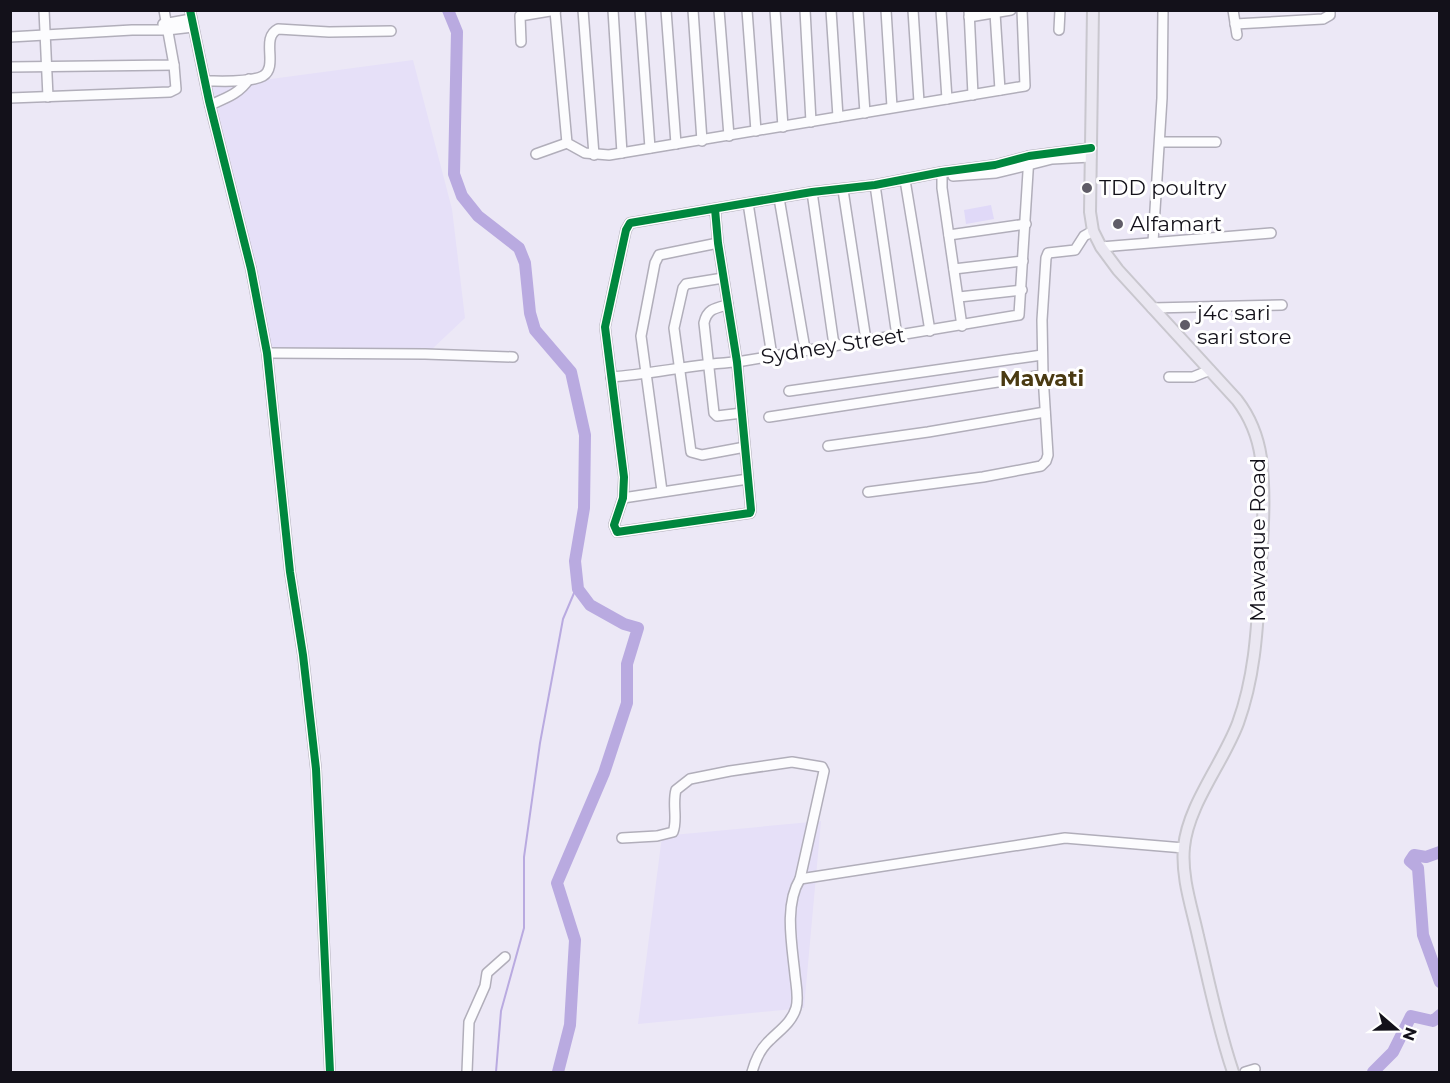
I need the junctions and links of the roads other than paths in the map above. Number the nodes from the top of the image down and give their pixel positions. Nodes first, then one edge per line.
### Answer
1 (44, 10) edge
2 (164, 10) edge
3 (583, 10) edge
4 (613, 10) edge
5 (640, 10) edge
6 (666, 10) edge
7 (693, 10) edge
8 (719, 10) edge
9 (747, 10) edge
10 (775, 10) edge
11 (805, 10) edge
12 (831, 10) edge
13 (858, 10) edge
14 (886, 10) edge
15 (913, 10) edge
16 (941, 10) edge
17 (1011, 10) edge
18 (1022, 10) edge
19 (1060, 10) edge
20 (1094, 10) edge
21 (1163, 10) edge
22 (1233, 10) edge
23 (1330, 10) edge
24 (550, 11) edge
25 (519, 13) edge
26 (995, 13) junction
27 (969, 14) edge
28 (191, 19) edge
29 (167, 27) junction
30 (1059, 30) dead end
31 (10, 31) edge
32 (391, 31) dead end
33 (46, 32) junction
34 (10, 37) edge
35 (521, 42) dead end
36 (174, 64) junction
37 (47, 66) junction
38 (10, 67) edge
39 (249, 79) junction
40 (205, 81) junction
41 (1000, 90) junction
42 (973, 95) junction
43 (48, 97) junction
44 (10, 98) edge
45 (947, 99) junction
46 (919, 102) junction
47 (210, 105) junction
48 (892, 107) junction
49 (865, 113) junction
50 (838, 117) junction
51 (811, 122) junction
52 (783, 127) junction
53 (756, 131) junction
54 (729, 136) junction
55 (702, 141) junction
56 (1160, 142) junction
57 (1216, 142) dead end
58 (567, 143) junction
59 (676, 144) junction
60 (650, 148) junction
61 (622, 153) junction
62 (1091, 153) junction
63 (536, 154) dead end
64 (594, 155) junction
65 (1030, 161) junction
66 (940, 174) junction
67 (905, 180) junction
68 (874, 185) junction
69 (843, 190) junction
70 (812, 192) junction
71 (779, 198) junction
72 (748, 203) junction
73 (715, 209) junction
74 (1090, 209) junction
75 (1026, 224) junction
76 (1094, 231) junction
77 (1271, 233) dead end
78 (949, 235) junction
79 (1079, 241) junction
80 (1153, 242) junction
81 (718, 243) junction
82 (1101, 248) junction
83 (1023, 261) junction
84 (954, 269) junction
85 (723, 278) junction
86 (1022, 290) junction
87 (959, 297) junction
88 (728, 305) junction
89 (1282, 305) dead end
90 (1152, 308) junction
91 (962, 326) junction
92 (930, 331) junction
93 (897, 336) junction
94 (866, 340) junction
95 (834, 345) junction
96 (805, 349) junction
97 (267, 353) junction
98 (1042, 355) junction
99 (772, 356) junction
100 (513, 357) dead end
101 (737, 362) junction
102 (708, 363) junction
103 (678, 369) junction
104 (1210, 370) junction
105 (646, 374) junction
106 (1042, 375) junction
107 (611, 377) junction
108 (1169, 377) dead end
109 (789, 392) dead end
110 (1045, 412) junction
111 (742, 413) junction
112 (769, 417) dead end
113 (828, 446) dead end
114 (745, 447) junction
115 (748, 479) junction
116 (662, 491) junction
117 (868, 492) dead end
118 (623, 498) junction
119 (622, 838) dead end
120 (1184, 848) junction
121 (801, 879) junction
122 (505, 957) dead end
123 (330, 1072) edge
124 (467, 1072) edge
125 (752, 1072) edge
126 (1233, 1072) edge

1 - 33 street
2 - 29 street
3 - 64 street
4 - 61 street
5 - 60 street
6 - 59 street
7 - 55 street
8 - 54 street
9 - 53 street
10 - 52 street
11 - 51 street
12 - 50 street
13 - 49 street
14 - 48 street
15 - 46 street
16 - 45 street
17 - 26 street
18 - 41 street
19 - 30 street
20 - 62 main road, Mawaque Road
21 - 56 street
22 - 23 street
24 - 25 street
24 - 58 street
25 - 35 street
26 - 27 street
26 - 41 street
27 - 42 street
28 - 29 street
28 - 40 street
29 - 33 street
29 - 36 street
31 - 33 street
32 - 39 street
33 - 34 street
33 - 37 street
36 - 37 street
36 - 43 street
37 - 38 street
37 - 43 street
39 - 40 street
39 - 47 street
40 - 47 street
41 - 42 street
42 - 45 street
43 - 44 street
45 - 46 street
46 - 48 street
47 - 97 street
48 - 49 street
49 - 50 street
50 - 51 street
51 - 52 street
52 - 53 street
53 - 54 street
54 - 55 street
55 - 59 street
56 - 57 street
56 - 80 street
58 - 63 street
58 - 64 street
59 - 60 street
60 - 61 street
61 - 64 street
62 - 65 street
62 - 74 main road, Mawaque Road
65 - 66 street
65 - 75 street
66 - 67 street
66 - 78 street
67 - 68 street
67 - 92 street
68 - 69 street
68 - 93 street
69 - 70 street
69 - 94 street
70 - 71 street
70 - 95 street
71 - 72 street
71 - 96 street
72 - 73 street
72 - 99 street
73 - 81 street
73 - 107 street
74 - 76 main road, Mawaque Road
74 - 79 street
75 - 78 street
75 - 83 street
76 - 79 street
76 - 82 main road, Mawaque Road
77 - 80 street
78 - 84 street
79 - 98 street
80 - 82 street
81 - 85 street
81 - 105 street
82 - 90 main road, Mawaque Road
83 - 84 street
83 - 86 street
84 - 87 street
85 - 88 street
85 - 103 street
86 - 87 street
86 - 91 street, Sydney Street
87 - 91 street
88 - 101 street
88 - 102 street
89 - 90 street
90 - 104 main road, Mawaque Road
91 - 92 street, Sydney Street
92 - 93 street, Sydney Street
93 - 94 street, Sydney Street
94 - 95 street, Sydney Street
95 - 96 street, Sydney Street
96 - 99 street, Sydney Street
97 - 100 street
97 - 123 street
98 - 106 street
98 - 109 street
99 - 101 street, Sydney Street
101 - 102 street, Sydney Street
101 - 111 street
102 - 103 street, Sydney Street
102 - 111 street
103 - 105 street, Sydney Street
103 - 114 street
104 - 108 street
104 - 120 main road, Mawaque Road
105 - 107 street, Sydney Street
105 - 116 street
106 - 110 street
106 - 112 street
107 - 118 street
110 - 113 street
110 - 117 street
111 - 114 street
114 - 115 street
115 - 116 street
115 - 118 street
116 - 118 street
119 - 121 street
120 - 121 street
120 - 126 main road, Mawaque Road
121 - 125 street
122 - 124 street

